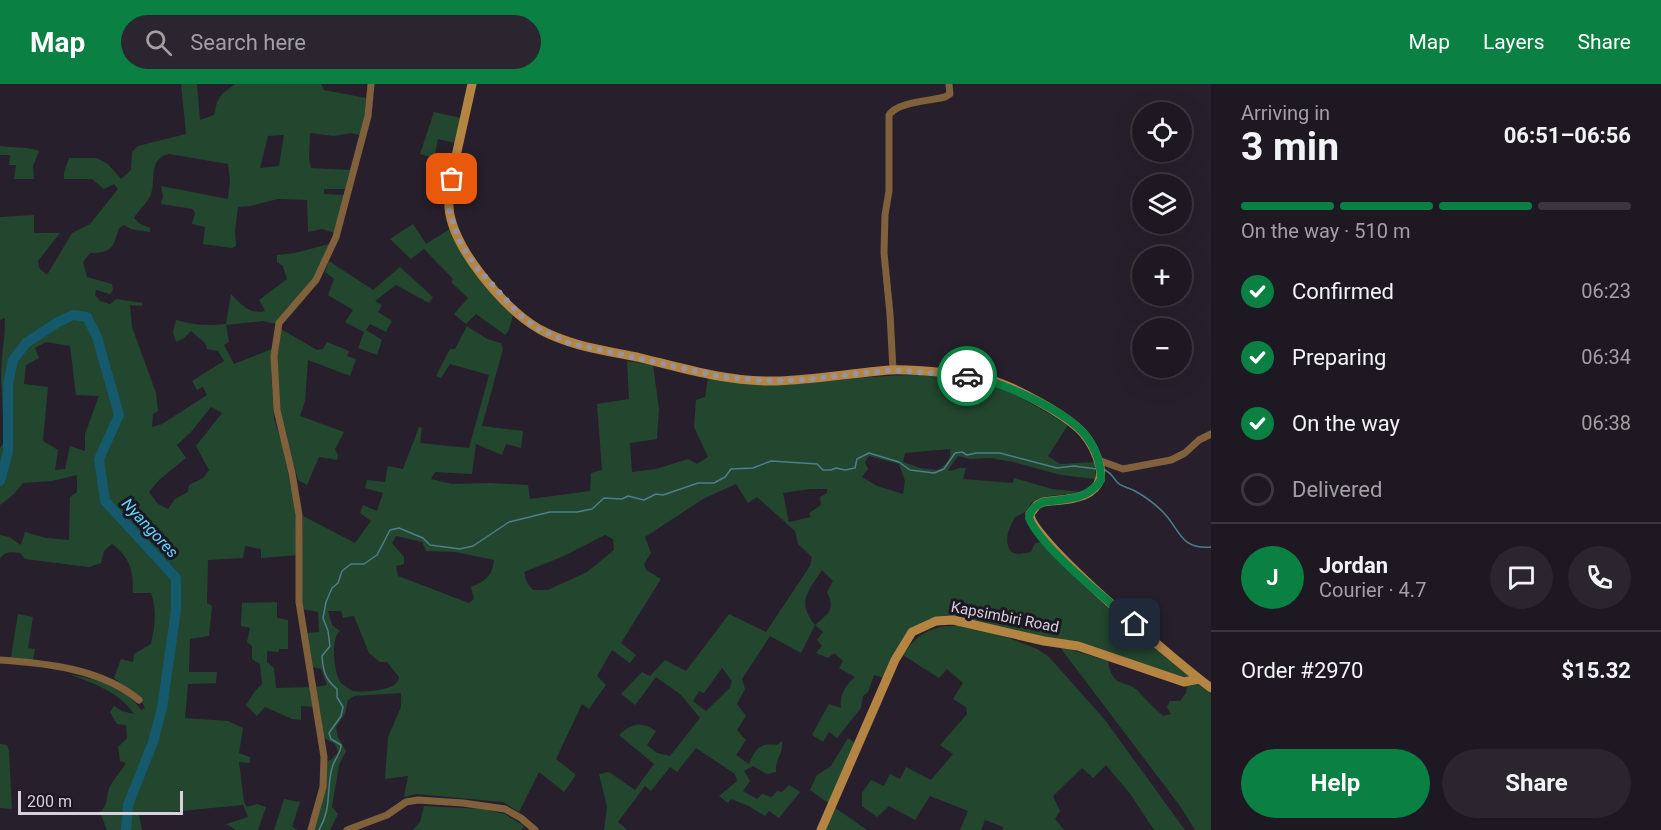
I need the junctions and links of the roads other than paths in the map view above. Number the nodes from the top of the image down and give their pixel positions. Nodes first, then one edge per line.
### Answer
1 (371, 84) edge
2 (472, 84) edge
3 (949, 84) edge
4 (893, 370) junction
5 (1211, 434) edge
6 (1100, 466) junction
7 (0, 660) edge
8 (1199, 679) junction
9 (1211, 688) edge
10 (139, 700) dead end
11 (311, 830) edge
12 (346, 830) edge
13 (535, 830) edge
14 (821, 830) edge

1 - 11 street
2 - 4 street
3 - 4 street
4 - 6 street
5 - 6 street
6 - 8 street
7 - 10 street
8 - 9 street
8 - 14 street, Kapsimbiri Road
12 - 13 street

